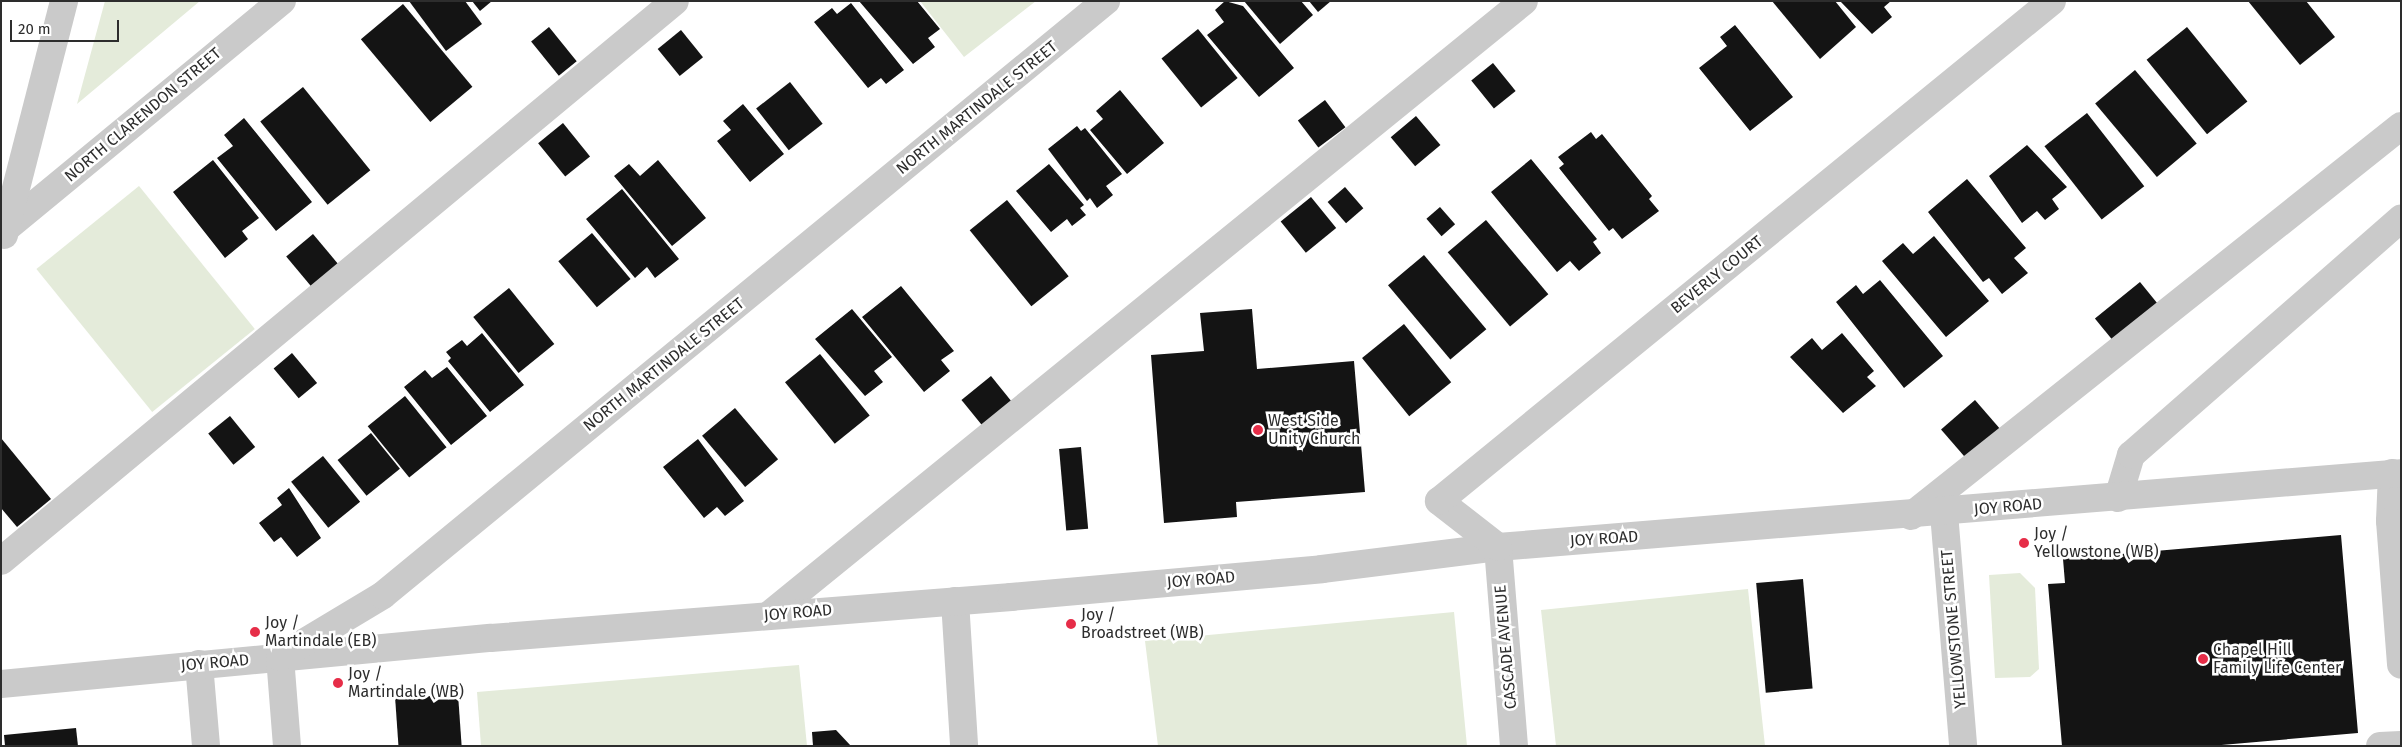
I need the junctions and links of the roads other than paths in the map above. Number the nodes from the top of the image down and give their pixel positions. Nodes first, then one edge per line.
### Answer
1 (64, 1) edge
2 (282, 1) edge
3 (675, 1) edge
4 (1106, 1) edge
5 (1524, 1) edge
6 (2052, 1) edge
7 (2401, 126) edge
8 (2401, 220) edge
9 (3, 237) edge
10 (2396, 473) edge
11 (2118, 498) junction
12 (1944, 513) junction
13 (1911, 516) junction
14 (1498, 547) junction
15 (1, 561) edge
16 (955, 601) junction
17 (769, 615) junction
18 (280, 657) junction
19 (199, 664) junction
20 (2401, 665) edge
21 (1, 684) edge
22 (2401, 745) edge
23 (206, 746) edge
24 (287, 746) edge
25 (964, 746) edge
26 (1514, 746) edge
27 (1963, 746) edge
28 (2380, 746) edge

1 - 9 street
2 - 9 street, NORTH CLARENDON STREET
3 - 15 street
4 - 18 street, NORTH MARTINDALE STREET
5 - 17 street
6 - 14 street, BEVERLY COURT
7 - 13 street
8 - 11 street
10 - 11 street, JOY ROAD
10 - 20 street
11 - 12 street, JOY ROAD
12 - 13 street, JOY ROAD
12 - 27 street, YELLOWSTONE STREET
13 - 14 street, JOY ROAD
14 - 16 street, JOY ROAD
14 - 26 street, CASCADE AVENUE
16 - 17 street, JOY ROAD
16 - 25 street
17 - 18 street, JOY ROAD
18 - 19 street, JOY ROAD
18 - 24 street
19 - 21 street, JOY ROAD
19 - 23 street
22 - 28 street

